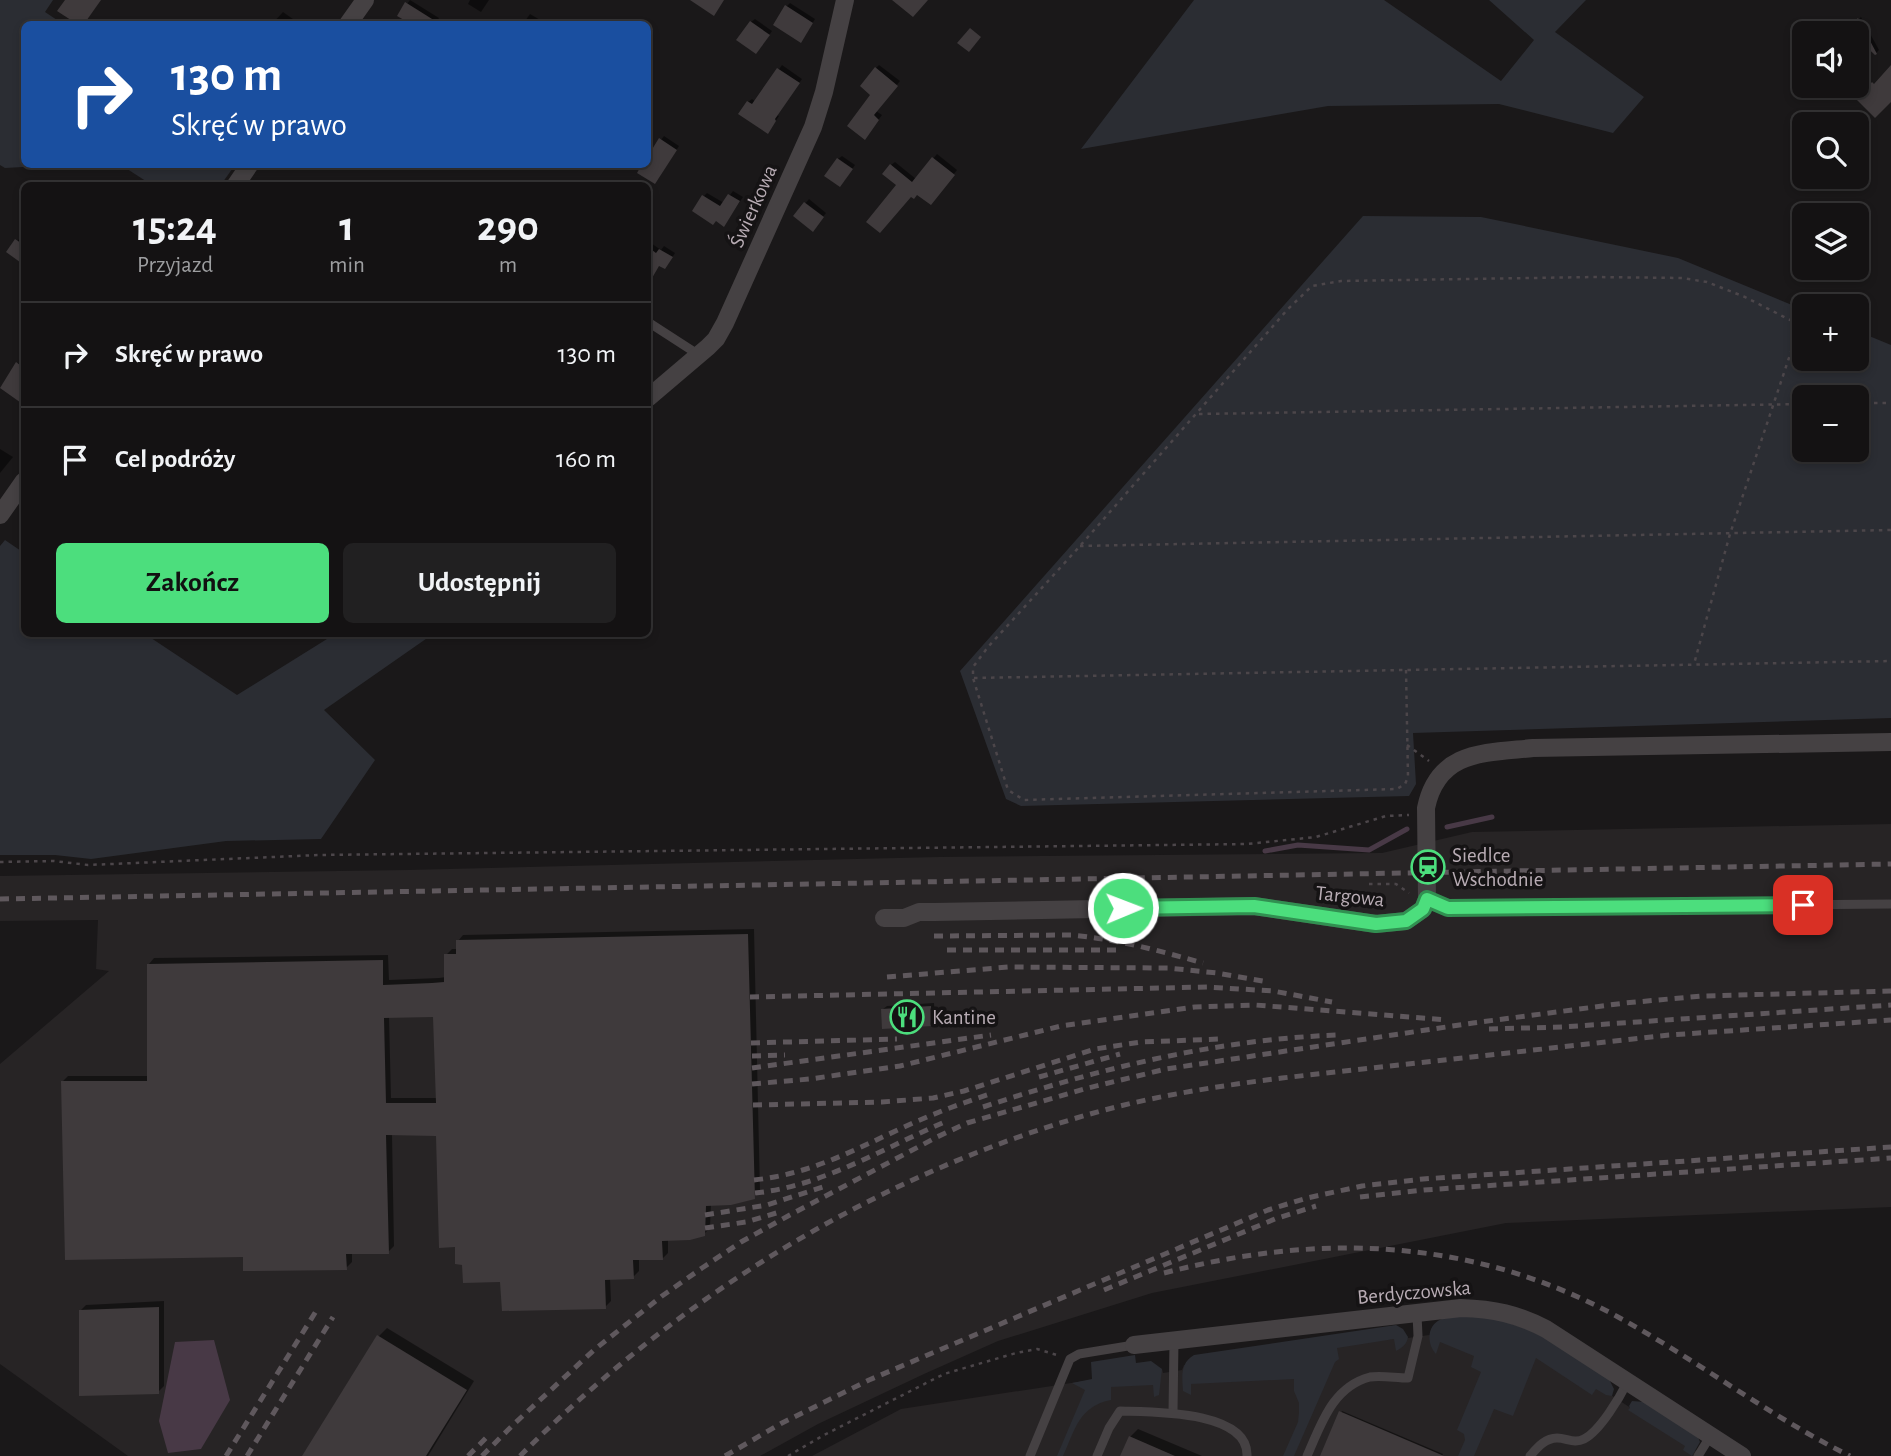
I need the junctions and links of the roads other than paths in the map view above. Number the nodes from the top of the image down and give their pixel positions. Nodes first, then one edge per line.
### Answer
1 (365, 0) edge
2 (845, 0) edge
3 (350, 21) edge
4 (651, 324) edge
5 (699, 355) junction
6 (651, 395) edge
7 (21, 485) edge
8 (0, 515) edge
9 (1891, 742) edge
10 (1427, 899) junction
11 (1891, 904) edge
12 (884, 918) dead end
13 (1417, 1314) junction
14 (1174, 1341) junction
15 (1134, 1345) joint
16 (1628, 1381) junction
17 (1173, 1412) junction
18 (1711, 1435) junction
19 (1030, 1456) edge
20 (1097, 1456) edge
21 (1247, 1456) edge
22 (1307, 1456) edge
23 (1530, 1456) edge
24 (1698, 1456) edge
25 (1742, 1456) edge

1 - 3 street
2 - 5 street, Świerkowa
4 - 5 lane
5 - 6 street, Świerkowa
7 - 8 street
9 - 10 street
10 - 11 lane
10 - 12 street, Targowa
13 - 14 street, Berdyczowska
13 - 16 street, Berdyczowska
13 - 22 lane
14 - 15 street, Berdyczowska
14 - 17 lane
15 - 19 lane
16 - 18 street, Berdyczowska
16 - 23 lane
17 - 20 lane
17 - 21 lane
18 - 24 lane
18 - 25 street, Berdyczowska

